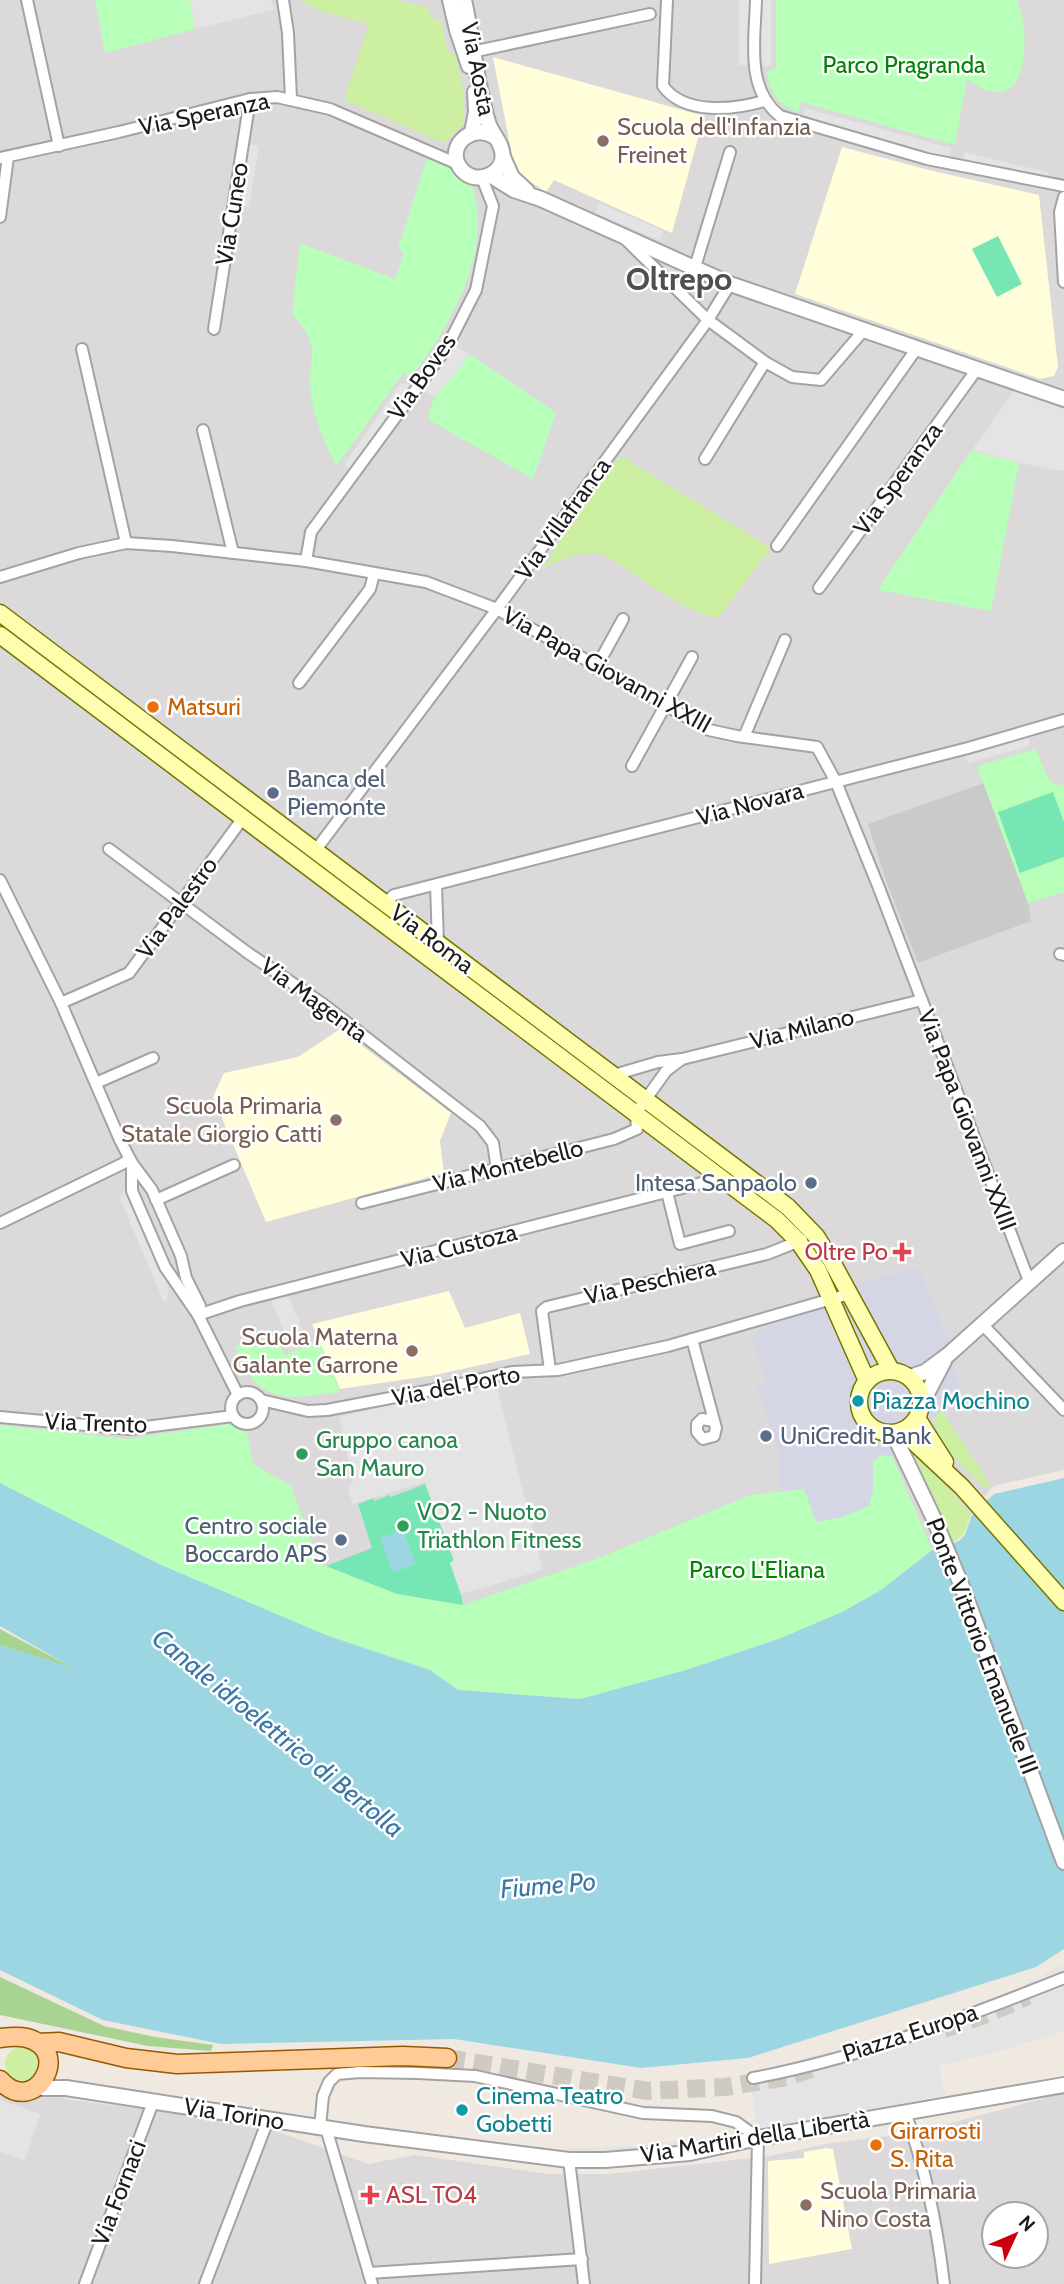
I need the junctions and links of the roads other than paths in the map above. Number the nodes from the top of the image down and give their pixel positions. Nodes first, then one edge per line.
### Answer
1 (27, 0) edge
2 (283, 0) edge
3 (450, 0) edge
4 (464, 0) edge
5 (667, 0) edge
6 (756, 0) edge
7 (650, 14) dead end
8 (471, 52) junction
9 (250, 99) junction
10 (290, 99) junction
11 (764, 101) junction
12 (472, 132) junction
13 (495, 137) junction
14 (59, 146) junction
15 (730, 152) dead end
16 (503, 157) junction
17 (4, 158) edge
18 (452, 158) junction
19 (486, 176) junction
20 (1064, 186) edge
21 (537, 197) junction
22 (1064, 197) edge
23 (0, 217) edge
24 (621, 235) junction
25 (695, 267) junction
26 (1064, 282) edge
27 (730, 284) junction
28 (708, 320) junction
29 (214, 329) dead end
30 (864, 330) junction
31 (82, 348) dead end
32 (917, 348) junction
33 (765, 362) junction
34 (978, 369) junction
35 (1064, 399) edge
36 (203, 430) dead end
37 (705, 459) dead end
38 (126, 543) junction
39 (777, 545) dead end
40 (233, 553) junction
41 (306, 561) junction
42 (374, 574) junction
43 (0, 577) edge
44 (819, 588) dead end
45 (497, 609) junction
46 (0, 613) edge
47 (623, 619) dead end
48 (0, 635) edge
49 (785, 640) dead end
50 (692, 657) dead end
51 (596, 668) junction
52 (299, 683) dead end
53 (666, 706) junction
54 (1064, 720) edge
55 (744, 737) junction
56 (632, 766) dead end
57 (836, 782) junction
58 (243, 818) junction
59 (109, 849) dead end
60 (315, 851) junction
61 (0, 880) edge
62 (436, 885) junction
63 (180, 903) junction
64 (385, 903) junction
65 (438, 943) junction
66 (922, 1000) junction
67 (61, 1003) junction
68 (153, 1058) dead end
69 (682, 1059) junction
70 (614, 1075) junction
71 (96, 1083) junction
72 (649, 1092) junction
73 (636, 1113) junction
74 (131, 1161) junction
75 (234, 1165) dead end
76 (497, 1169) junction
77 (721, 1178) junction
78 (667, 1192) junction
79 (154, 1195) junction
80 (134, 1196) junction
81 (362, 1203) dead end
82 (0, 1223) edge
83 (729, 1231) dead end
84 (814, 1234) junction
85 (798, 1241) junction
86 (1064, 1251) edge
87 (183, 1262) junction
88 (165, 1267) junction
89 (1029, 1281) junction
90 (847, 1289) junction
91 (829, 1294) junction
92 (198, 1315) junction
93 (982, 1324) junction
94 (692, 1339) junction
95 (948, 1355) junction
96 (550, 1370) junction
97 (891, 1370) junction
98 (910, 1377) junction
99 (867, 1381) junction
100 (238, 1395) junction
101 (261, 1400) junction
102 (1064, 1410) edge
103 (920, 1411) junction
104 (233, 1416) junction
105 (0, 1418) edge
106 (714, 1421) dead end
107 (897, 1432) junction
108 (955, 1479) junction
109 (1064, 1602) edge
110 (1064, 1863) edge
111 (1064, 1978) edge
112 (5, 2041) edge
113 (38, 2043) junction
114 (82, 2049) junction
115 (447, 2058) tunnel mouth
116 (48, 2068) junction
117 (753, 2078) dead end
118 (0, 2080) edge
119 (1064, 2085) edge
120 (36, 2088) junction
121 (66, 2088) junction
122 (153, 2102) junction
123 (905, 2112) junction
124 (268, 2120) junction
125 (323, 2128) junction
126 (758, 2138) junction
127 (402, 2139) joint
128 (569, 2160) junction
129 (582, 2259) junction
130 (370, 2278) edge
131 (85, 2284) edge
132 (205, 2284) edge
133 (584, 2284) edge
134 (755, 2284) edge
135 (944, 2284) edge

1 - 14 street
2 - 10 street
3 - 8 street, Via Aosta
4 - 8 street, Via Aosta
5 - 11 street
6 - 11 street
7 - 8 street
8 - 12 street, Via Aosta
8 - 13 street, Via Aosta
9 - 10 street, Via Speranza
9 - 14 street, Via Speranza
9 - 29 street, Via Cuneo
10 - 18 street, Via Speranza
11 - 20 street
12 - 13 street
12 - 18 street
13 - 16 street
14 - 17 street, Via Speranza
15 - 25 street
16 - 19 street
16 - 21 street
17 - 23 street
18 - 19 street
19 - 21 street
19 - 41 street, Via Boves
21 - 24 street
22 - 26 street
24 - 25 street
24 - 28 street
25 - 27 street
27 - 28 street, Via Villafranca
27 - 30 street
28 - 33 street
28 - 45 street, Via Villafranca
30 - 32 street
30 - 33 street
31 - 38 street
32 - 34 street
32 - 39 street
33 - 37 street
34 - 35 street
34 - 44 street, Via Speranza
36 - 40 street
38 - 40 street, Via Papa Giovanni XXIII
38 - 43 street, Via Papa Giovanni XXIII
40 - 41 street, Via Papa Giovanni XXIII
41 - 42 street, Via Papa Giovanni XXIII
42 - 45 street, Via Papa Giovanni XXIII
42 - 52 street
45 - 51 street, Via Papa Giovanni XXIII
45 - 60 street, Via Villafranca
46 - 60 main road, Via Roma
47 - 51 street
48 - 58 main road, Via Roma
49 - 55 street
50 - 53 street
51 - 53 street, Via Papa Giovanni XXIII
53 - 55 street, Via Papa Giovanni XXIII
53 - 56 street
54 - 57 street, Via Novara
55 - 57 street, Via Papa Giovanni XXIII
57 - 62 street, Via Novara
57 - 66 street, Via Papa Giovanni XXIII
58 - 63 street, Via Palestro
58 - 73 main road, Via Roma
59 - 63 street, Via Magenta
60 - 64 main road, Via Roma
61 - 67 street
62 - 64 street, Via Novara
62 - 65 street
63 - 67 street, Via Palestro
63 - 76 street, Via Magenta
64 - 65 main road, Via Roma
65 - 70 main road, Via Roma
66 - 69 street, Via Milano
66 - 89 street, Via Papa Giovanni XXIII
67 - 71 street
68 - 71 street
69 - 70 street, Via Milano
69 - 72 street, Via Milano
70 - 72 main road, Via Roma
71 - 74 street
72 - 73 street, Via Milano
72 - 84 main road, Via Roma
73 - 76 street, Via Montebello
73 - 77 main road, Via Roma
74 - 79 street
74 - 80 street
74 - 82 street
75 - 79 street
76 - 81 street, Via Montebello
77 - 78 street, Via Custoza
77 - 85 main road, Via Roma
78 - 83 street
78 - 92 street, Via Custoza
79 - 80 street
79 - 87 street
80 - 88 street
84 - 85 street, Via Peschiera
84 - 90 main road, Via Roma
85 - 91 main road, Via Roma
85 - 96 street, Via Peschiera
86 - 89 street
87 - 88 street
87 - 92 street
88 - 92 street
89 - 93 street
90 - 91 street, Via del Porto
90 - 97 main road
91 - 94 street, Via del Porto
91 - 99 main road
92 - 100 street
93 - 95 street
93 - 102 street
94 - 96 street, Via del Porto
94 - 106 street
95 - 98 street
95 - 103 street
96 - 101 street, Via del Porto
97 - 98 main road
97 - 99 main road
98 - 103 main road
99 - 107 main road
100 - 101 street
100 - 104 street
101 - 104 street
103 - 107 main road
103 - 108 main road
104 - 105 street, Via Trento
107 - 108 main road
107 - 110 street, Ponte Vittorio Emanuele III
108 - 109 main road
111 - 117 street, Piazza Europa
112 - 113 main road
113 - 114 main road
113 - 116 main road
114 - 115 main road
114 - 116 main road
116 - 120 main road
116 - 121 street
118 - 120 main road, Via Torino
119 - 123 street, Via Martiri della Libertà
120 - 121 street, Via Torino
121 - 122 street, Via Torino
122 - 124 street, Via Torino
122 - 131 street, Via Fornaci
123 - 126 street, Via Martiri della Libertà
123 - 135 street
124 - 125 street, Via Torino
124 - 132 street
125 - 126 street
125 - 127 street, Via Torino
125 - 130 street
126 - 128 street, Via Martiri della Libertà
126 - 134 street
127 - 128 street, Via Martiri della Libertà
128 - 129 street
129 - 130 street
129 - 133 street

